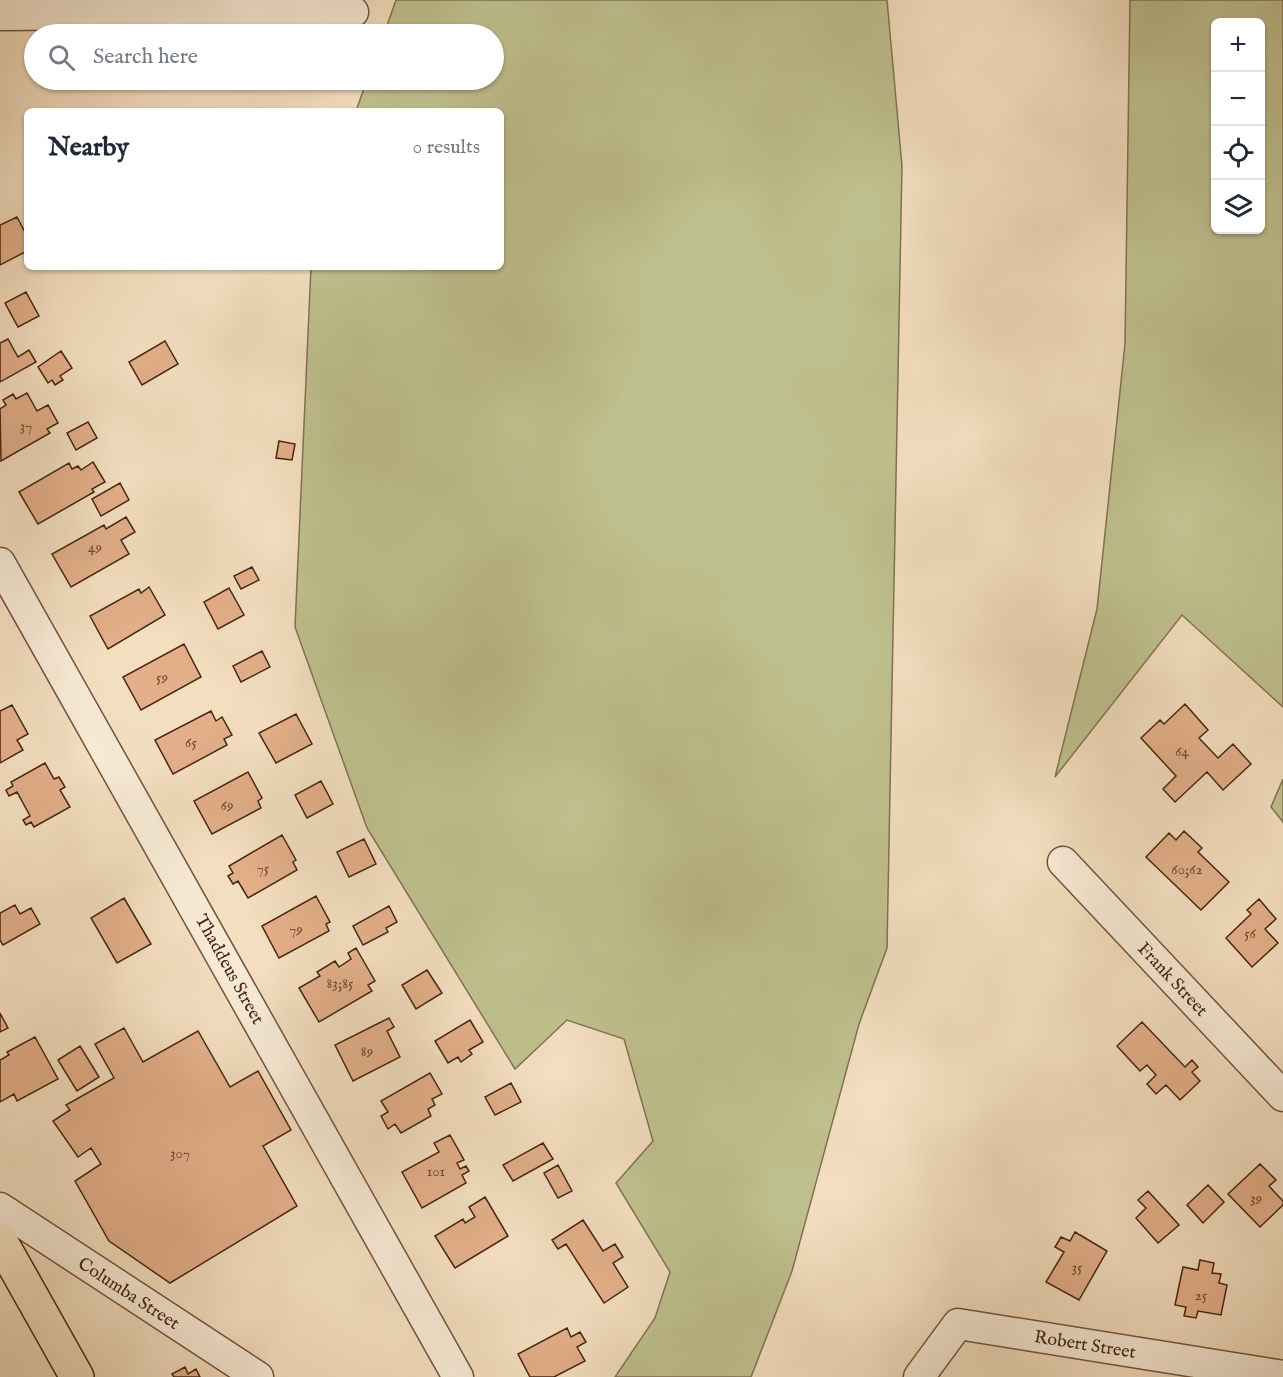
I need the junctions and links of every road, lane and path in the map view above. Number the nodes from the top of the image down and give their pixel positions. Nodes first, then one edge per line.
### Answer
1 (353, 12) dead end
2 (0, 15) edge
3 (0, 563) edge
4 (1063, 862) dead end
5 (1283, 1096) edge
6 (0, 1208) edge
7 (0, 1240) edge
8 (1283, 1376) edge
9 (77, 1377) edge
10 (258, 1377) edge
11 (458, 1377) edge
12 (918, 1377) edge

1 - 2 street
3 - 11 street, Thaddeus Street
4 - 5 street, Frank Street
6 - 10 street, Columba Street
7 - 9 main road
8 - 12 street, Robert Street

